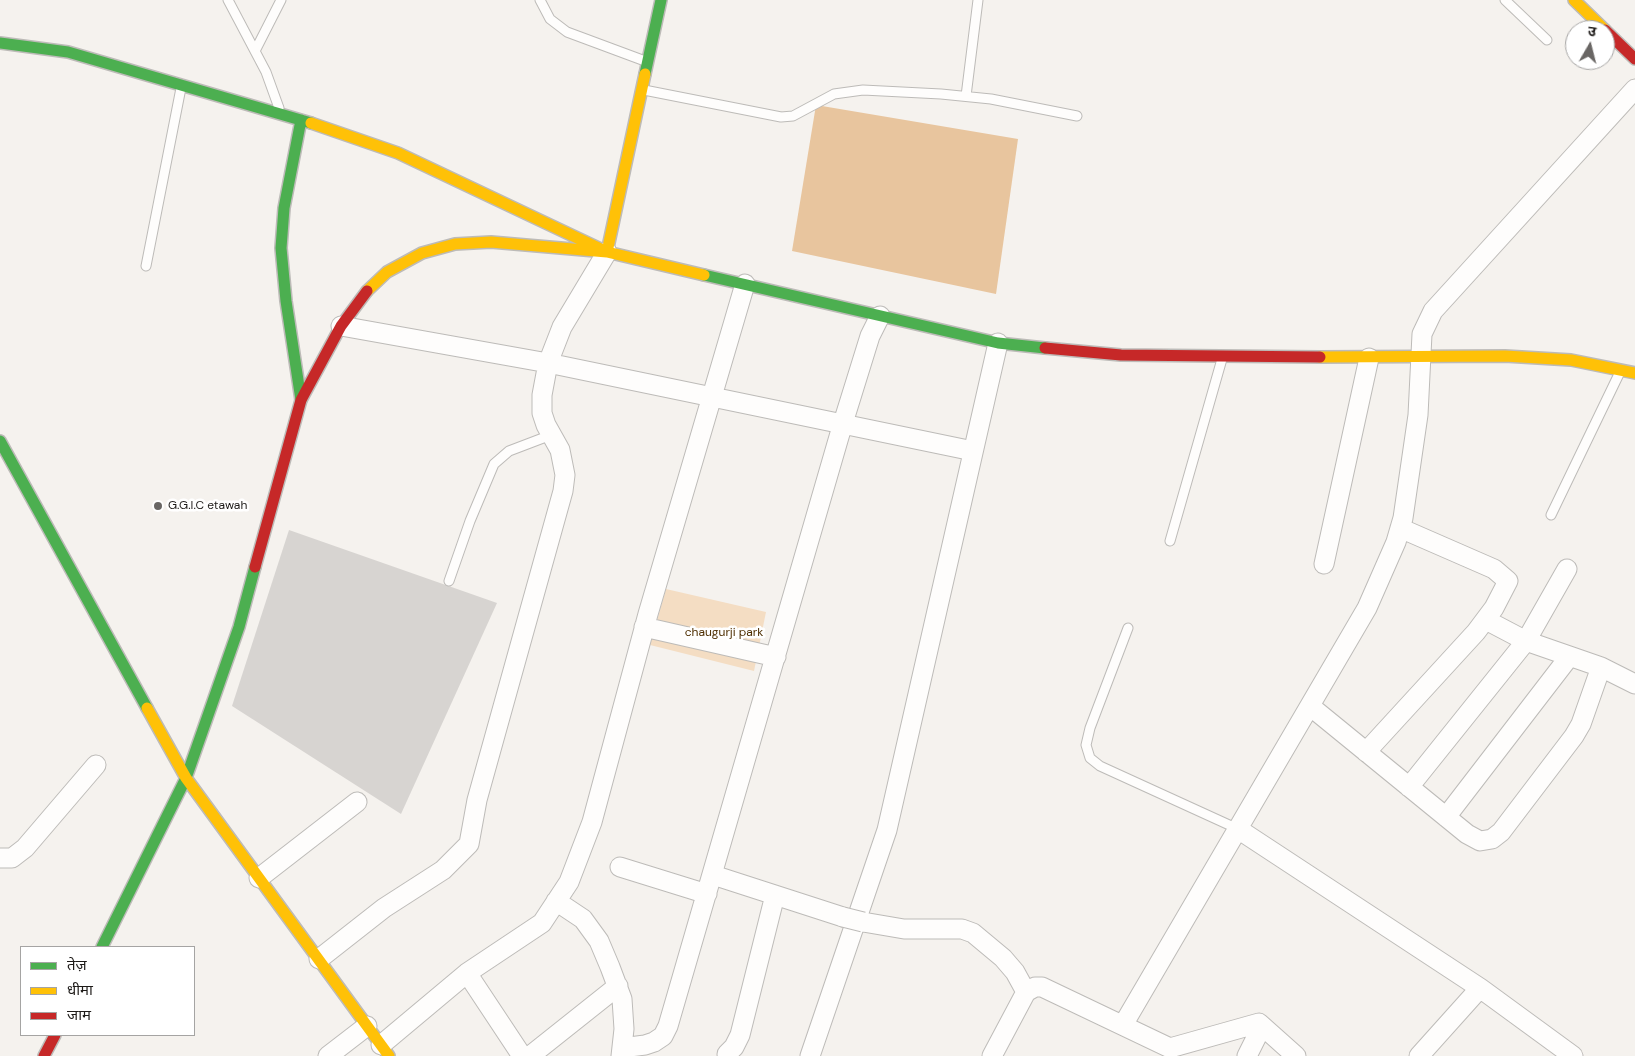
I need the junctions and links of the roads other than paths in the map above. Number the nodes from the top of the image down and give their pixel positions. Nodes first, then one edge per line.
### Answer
1 (228, 0) edge
2 (281, 0) edge
3 (540, 0) edge
4 (661, 0) edge
5 (978, 0) edge
6 (1505, 0) edge
7 (1574, 0) edge
8 (1595, 20) edge
9 (1547, 40) dead end
10 (1615, 40) edge
11 (3, 42) edge
12 (256, 51) junction
13 (1635, 60) edge
14 (647, 62) junction
15 (181, 85) junction
16 (1635, 89) edge
17 (641, 90) junction
18 (966, 96) junction
19 (282, 115) junction
20 (1077, 116) dead end
21 (300, 120) junction
22 (607, 252) junction
23 (146, 266) dead end
24 (745, 284) junction
25 (880, 316) junction
26 (341, 326) junction
27 (998, 343) junction
28 (1223, 356) junction
29 (1369, 358) junction
30 (1421, 358) junction
31 (548, 363) junction
32 (1622, 369) junction
33 (1635, 373) edge
34 (711, 398) junction
35 (301, 400) junction
36 (843, 423) junction
37 (552, 435) junction
38 (0, 441) edge
39 (973, 451) junction
40 (1551, 515) dead end
41 (1400, 528) junction
42 (1170, 541) dead end
43 (1324, 564) dead end
44 (1567, 569) dead end
45 (449, 581) dead end
46 (1486, 620) junction
47 (644, 627) junction
48 (1128, 628) dead end
49 (1526, 642) junction
50 (776, 657) junction
51 (1568, 657) junction
52 (1601, 667) junction
53 (1635, 684) edge
54 (1310, 706) junction
55 (1366, 752) junction
56 (96, 765) dead end
57 (186, 778) junction
58 (1409, 787) junction
59 (357, 802) dead end
60 (1446, 817) junction
61 (1238, 829) junction
62 (0, 858) edge
63 (620, 867) dead end
64 (713, 875) junction
65 (259, 878) junction
66 (707, 894) junction
67 (775, 895) junction
68 (556, 901) junction
69 (103, 946) edge
70 (319, 959) junction
71 (467, 973) junction
72 (618, 986) junction
73 (1480, 988) junction
74 (1026, 992) junction
75 (1123, 1025) junction
76 (367, 1026) junction
77 (1262, 1026) junction
78 (54, 1036) edge
79 (385, 1050) edge
80 (621, 1052) edge
81 (728, 1054) dead end
82 (44, 1056) edge
83 (328, 1056) edge
84 (522, 1056) edge
85 (530, 1056) edge
86 (810, 1056) edge
87 (992, 1056) edge
88 (1247, 1056) edge
89 (1296, 1056) edge
90 (1419, 1056) edge
91 (1574, 1056) edge

1 - 12 lane
2 - 12 lane
3 - 14 lane
4 - 14 street
5 - 18 lane
6 - 9 lane
7 - 8 street
10 - 13 street
11 - 15 street
12 - 19 lane
14 - 17 street
15 - 19 street
15 - 23 lane
16 - 30 street
17 - 18 lane
17 - 22 street
18 - 20 lane
19 - 21 street
21 - 22 street
21 - 35 street
22 - 24 street
22 - 26 street
22 - 31 street
24 - 25 street
24 - 34 street
25 - 27 street
25 - 36 street
26 - 31 street
26 - 35 street
27 - 28 street
27 - 39 street
28 - 29 street
28 - 42 lane
29 - 30 street
29 - 43 street
30 - 32 street
30 - 41 street
31 - 34 street
31 - 37 street
32 - 33 street
32 - 40 lane
34 - 36 street
34 - 47 street
35 - 57 street
36 - 39 street
36 - 50 street
37 - 45 lane
37 - 70 street
38 - 57 street
39 - 86 street
41 - 46 street
41 - 54 street
44 - 49 street
46 - 49 street
46 - 55 street
47 - 50 street
47 - 68 street
48 - 61 lane
49 - 51 street
49 - 58 street
50 - 64 street
51 - 52 street
51 - 60 street
52 - 53 street
52 - 60 street
54 - 55 street
54 - 61 street
55 - 58 street
56 - 62 street
57 - 65 street
57 - 69 street
58 - 60 street
59 - 65 street
61 - 73 street
61 - 75 street
63 - 66 street
64 - 66 street
64 - 67 street
65 - 70 street
66 - 80 street
67 - 74 street, bridge
67 - 81 street
68 - 71 street
68 - 72 street
70 - 76 street
71 - 79 street
71 - 84 street
72 - 80 street
72 - 85 street
73 - 90 street
73 - 91 street
74 - 75 street
74 - 87 street
75 - 77 street
76 - 79 street
76 - 83 street
77 - 88 street
77 - 89 street
78 - 82 street

